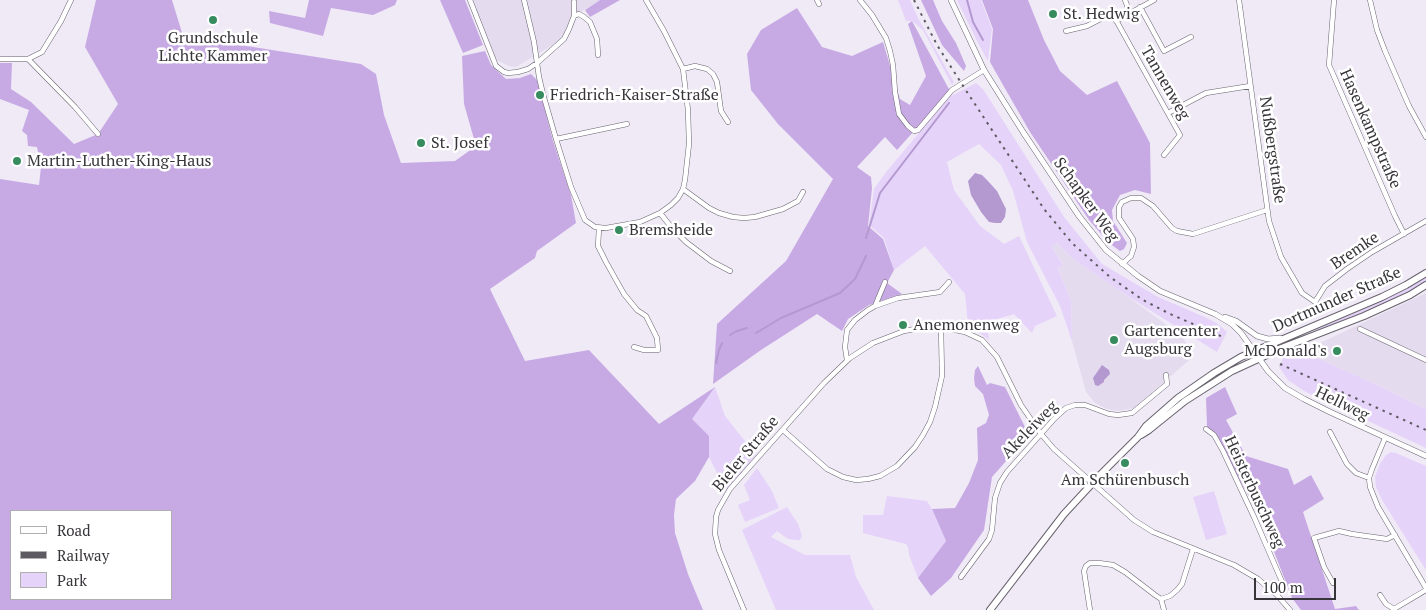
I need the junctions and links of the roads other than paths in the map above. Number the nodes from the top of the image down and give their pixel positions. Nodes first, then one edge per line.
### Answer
1 (71, 0) edge
2 (470, 0) edge
3 (524, 0) edge
4 (646, 0) edge
5 (860, 0) edge
6 (951, 0) edge
7 (1125, 0) edge
8 (1154, 0) edge
9 (1239, 0) edge
10 (1334, 0) edge
11 (1370, 0) edge
12 (574, 2) dead end
13 (1140, 7) junction
14 (1130, 13) junction
15 (574, 16) junction
16 (1116, 21) junction
17 (1066, 31) dead end
18 (1191, 37) dead end
19 (598, 55) dead end
20 (0, 59) edge
21 (28, 59) junction
22 (537, 63) junction
23 (683, 69) junction
24 (984, 70) junction
25 (1250, 86) junction
26 (1168, 113) junction
27 (728, 122) dead end
28 (627, 124) dead end
29 (98, 134) dead end
30 (1426, 137) edge
31 (556, 139) junction
32 (1164, 155) dead end
33 (683, 189) junction
34 (803, 192) dead end
35 (1267, 210) junction
36 (660, 213) junction
37 (1426, 221) edge
38 (599, 228) junction
39 (1404, 234) junction
40 (1122, 264) junction
41 (730, 271) dead end
42 (1426, 273) edge
43 (885, 282) dead end
44 (949, 282) dead end
45 (1426, 285) edge
46 (1305, 295) joint
47 (875, 306) junction
48 (1215, 314) junction
49 (941, 327) junction
50 (1360, 329) dead end
51 (1288, 337) junction
52 (634, 347) dead end
53 (1254, 351) junction
54 (1258, 358) junction
55 (847, 360) junction
56 (1426, 360) edge
57 (1166, 375) dead end
58 (1206, 429) dead end
59 (783, 430) junction
60 (1330, 432) dead end
61 (1041, 434) junction
62 (1138, 437) junction
63 (1385, 438) junction
64 (1426, 456) edge
65 (1369, 478) junction
66 (1092, 483) junction
67 (1395, 535) junction
68 (1193, 550) junction
69 (961, 577) dead end
70 (1333, 583) dead end
71 (1426, 589) edge
72 (1277, 595) junction
73 (1380, 595) dead end
74 (1161, 598) junction
75 (744, 610) edge
76 (990, 610) edge
77 (1090, 610) edge
78 (1164, 610) edge
79 (1290, 610) edge

1 - 21 street
2 - 22 street
3 - 22 street
4 - 23 street
5 - 24 street
6 - 24 street, Schapker Weg
7 - 14 street
8 - 13 street
9 - 25 street, Nußbergstraße
10 - 39 street, Hasenkampstraße
11 - 30 street
12 - 15 street
13 - 14 street
13 - 18 street
14 - 16 street
15 - 19 street
15 - 22 street
16 - 17 street
16 - 26 street, Tannenweg
20 - 21 street
21 - 29 street
22 - 31 street
23 - 27 street
23 - 33 street
24 - 40 street, Schapker Weg
25 - 26 street
25 - 35 street, Nußbergstraße
26 - 32 street, Tannenweg
28 - 31 street
31 - 38 street
33 - 34 street
33 - 36 street
35 - 40 street
35 - 46 street, Nußbergstraße
36 - 38 street
36 - 41 street
37 - 39 street, Bremke
38 - 52 street
39 - 46 street, Bremke
40 - 48 street, Schapker Weg
42 - 51 main road, Dortmunder Straße
43 - 47 street
44 - 47 street
45 - 54 main road, Dortmunder Straße
47 - 55 street
48 - 51 street
48 - 53 street, Schapker Weg
49 - 55 street, Bieler Straße
49 - 59 street
49 - 61 street, Bieler Straße
50 - 56 street
51 - 53 main road, Dortmunder Straße
53 - 54 street, Schapker Weg
53 - 62 main road, Dortmunder Straße
54 - 62 main road, Dortmunder Straße
54 - 63 street, Hellweg
55 - 59 street, Bieler Straße
57 - 61 street, Akeleiweg
58 - 72 street, Heisterbuschweg
59 - 75 street, Bieler Straße
60 - 65 street
61 - 66 street, Bieler Straße
61 - 69 street, Akeleiweg
62 - 66 main road, Dortmunder Straße
63 - 64 street, Hellweg
63 - 65 street
65 - 67 street
66 - 68 street
66 - 76 main road, Dortmunder Straße
67 - 70 street
67 - 71 street
68 - 72 street
68 - 74 street
71 - 73 street
72 - 79 street
74 - 77 street
74 - 78 street

